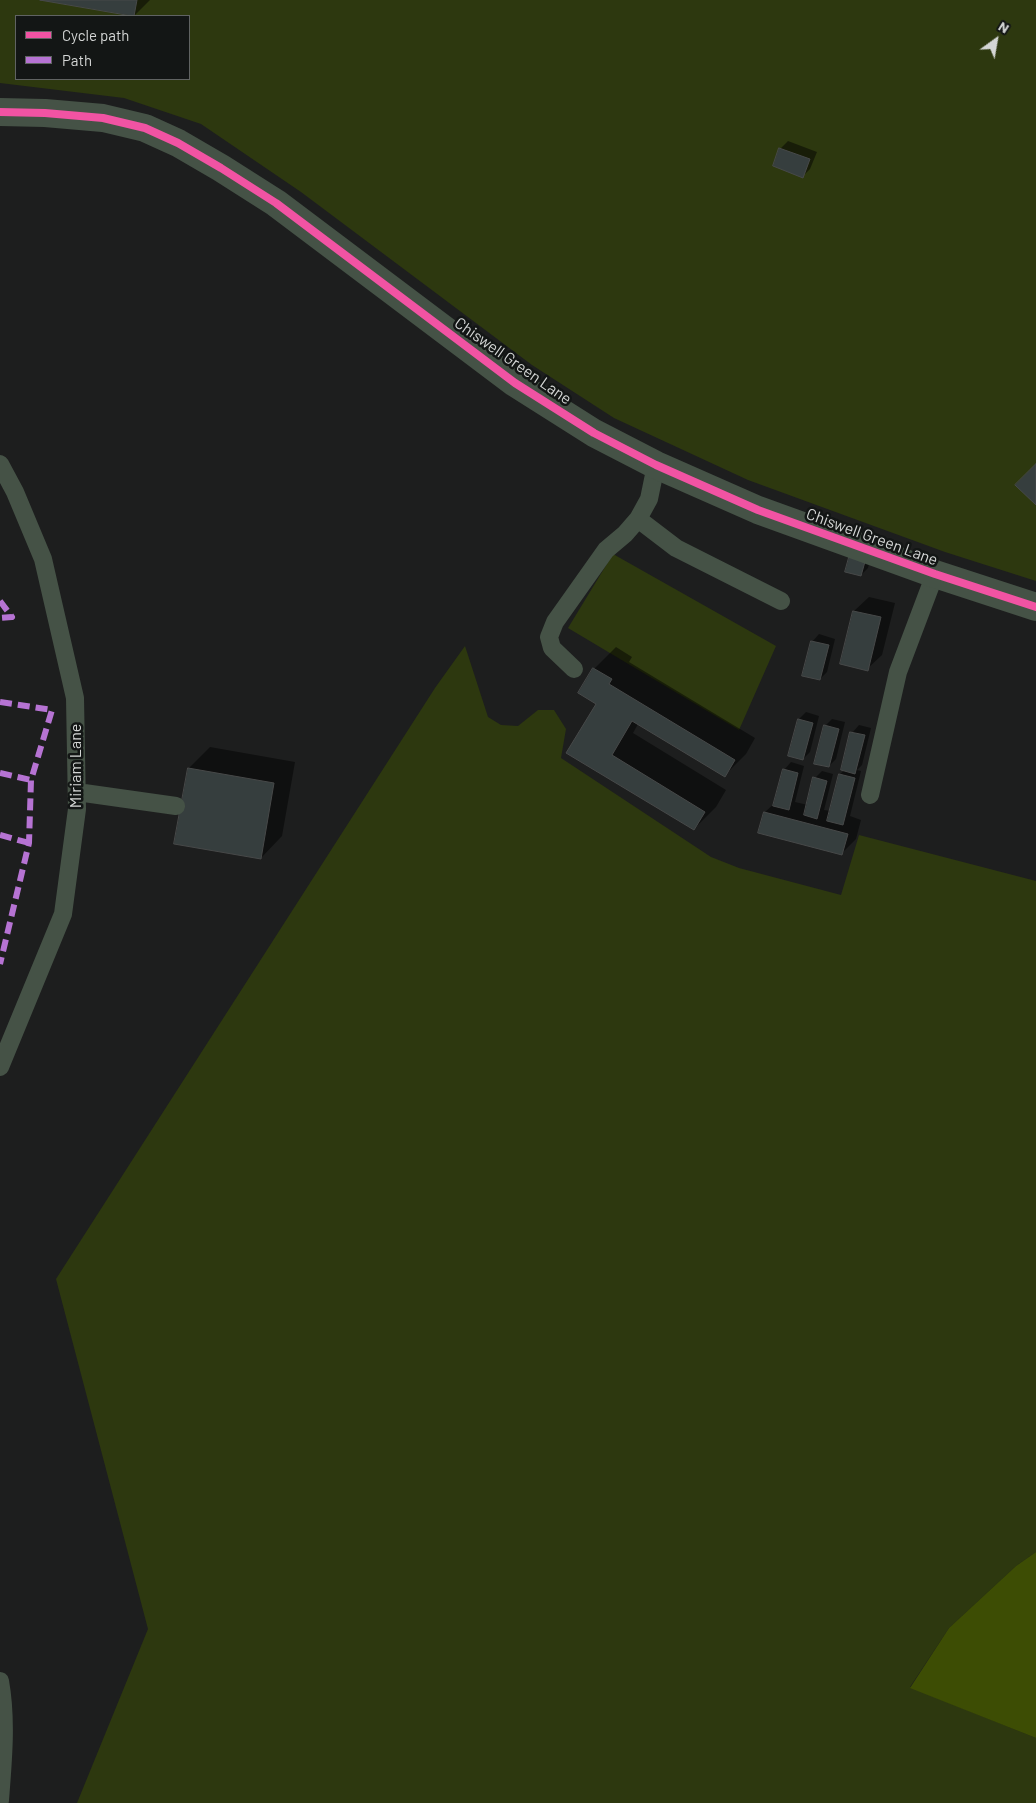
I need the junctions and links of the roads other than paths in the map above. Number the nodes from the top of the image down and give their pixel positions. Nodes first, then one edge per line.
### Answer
1 (0, 112) edge
2 (0, 464) edge
3 (656, 465) junction
4 (638, 519) junction
5 (935, 574) junction
6 (782, 601) dead end
7 (1036, 607) edge
8 (574, 668) dead end
9 (77, 792) junction
10 (870, 795) dead end
11 (176, 806) dead end
12 (0, 1067) edge
13 (0, 1681) edge
14 (0, 1800) edge

1 - 3 street, Chiswell Green Lane
2 - 9 lane, Miriam Lane
3 - 4 lane
3 - 5 street, Chiswell Green Lane
4 - 6 lane
4 - 8 lane
5 - 7 street, Chiswell Green Lane
5 - 10 lane
9 - 11 lane
9 - 12 lane, Miriam Lane
13 - 14 lane

